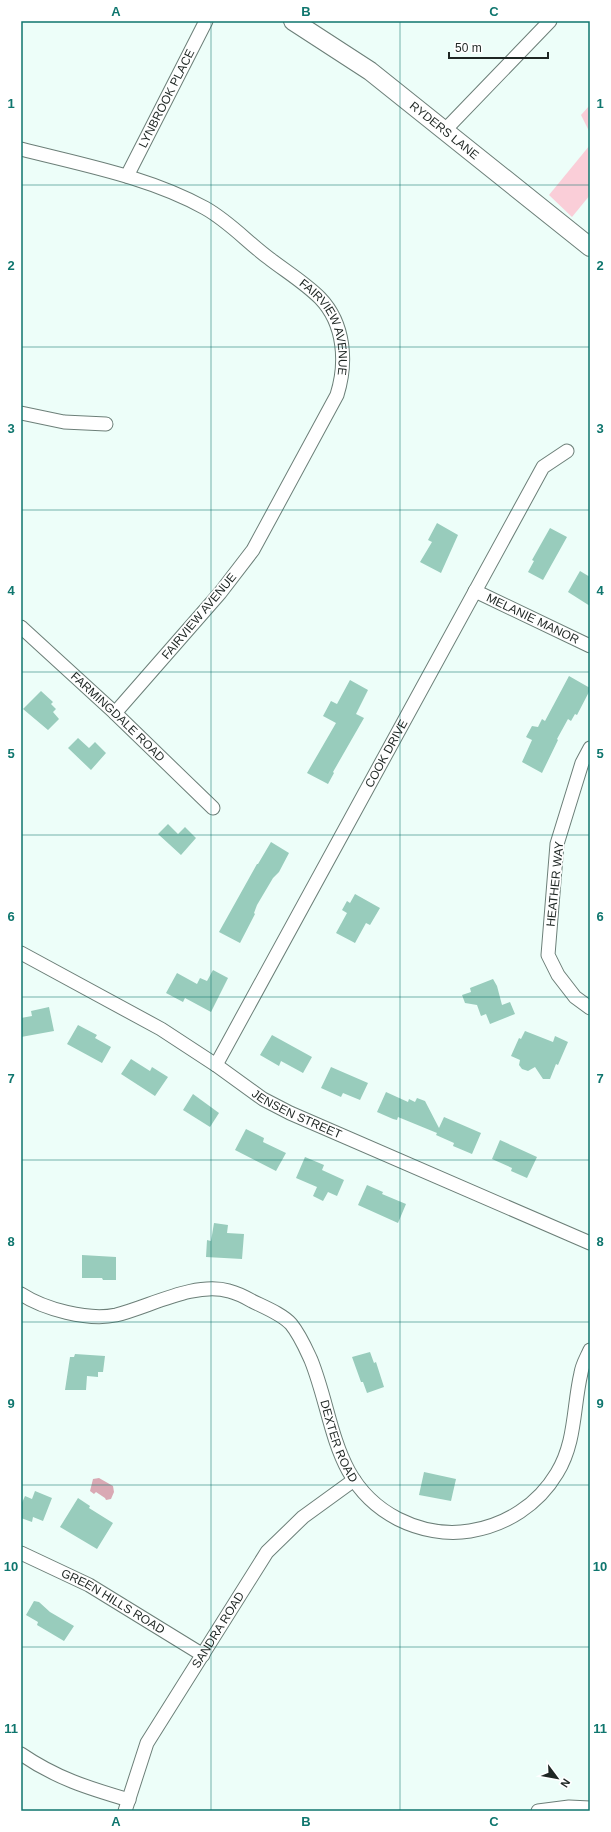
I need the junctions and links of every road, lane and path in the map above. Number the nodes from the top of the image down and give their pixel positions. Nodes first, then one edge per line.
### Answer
1 (206, 21) edge
2 (293, 21) edge
3 (550, 21) edge
4 (445, 130) junction
5 (21, 149) edge
6 (127, 176) junction
7 (590, 247) edge
8 (21, 414) edge
9 (106, 424) dead end
10 (567, 451) dead end
11 (475, 591) junction
12 (21, 627) edge
13 (590, 646) edge
14 (115, 713) junction
15 (590, 748) edge
16 (213, 808) dead end
17 (21, 953) edge
18 (590, 1008) edge
19 (216, 1065) junction
20 (590, 1243) edge
21 (21, 1294) edge
22 (590, 1350) edge
23 (354, 1480) junction
24 (21, 1553) edge
25 (203, 1655) junction
26 (21, 1754) edge
27 (127, 1806) edge
28 (590, 1808) edge
29 (538, 1811) edge

1 - 6 street, LYNBROOK PLACE
2 - 4 main road, RYDERS LANE
3 - 4 street
4 - 7 main road, RYDERS LANE
5 - 6 street, FAIRVIEW AVENUE
6 - 14 street, FAIRVIEW AVENUE
8 - 9 street
10 - 11 street, COOK DRIVE
11 - 13 street, MELANIE MANOR
11 - 19 street, COOK DRIVE
12 - 14 street, FARMINGDALE ROAD
14 - 16 street, FARMINGDALE ROAD
15 - 18 street, HEATHER WAY
17 - 19 street, JENSEN STREET
19 - 20 street, JENSEN STREET
21 - 23 street, DEXTER ROAD
22 - 23 street, DEXTER ROAD
23 - 25 street, SANDRA ROAD
24 - 25 street, GREEN HILLS ROAD
25 - 27 street, SANDRA ROAD
26 - 27 street
28 - 29 street

